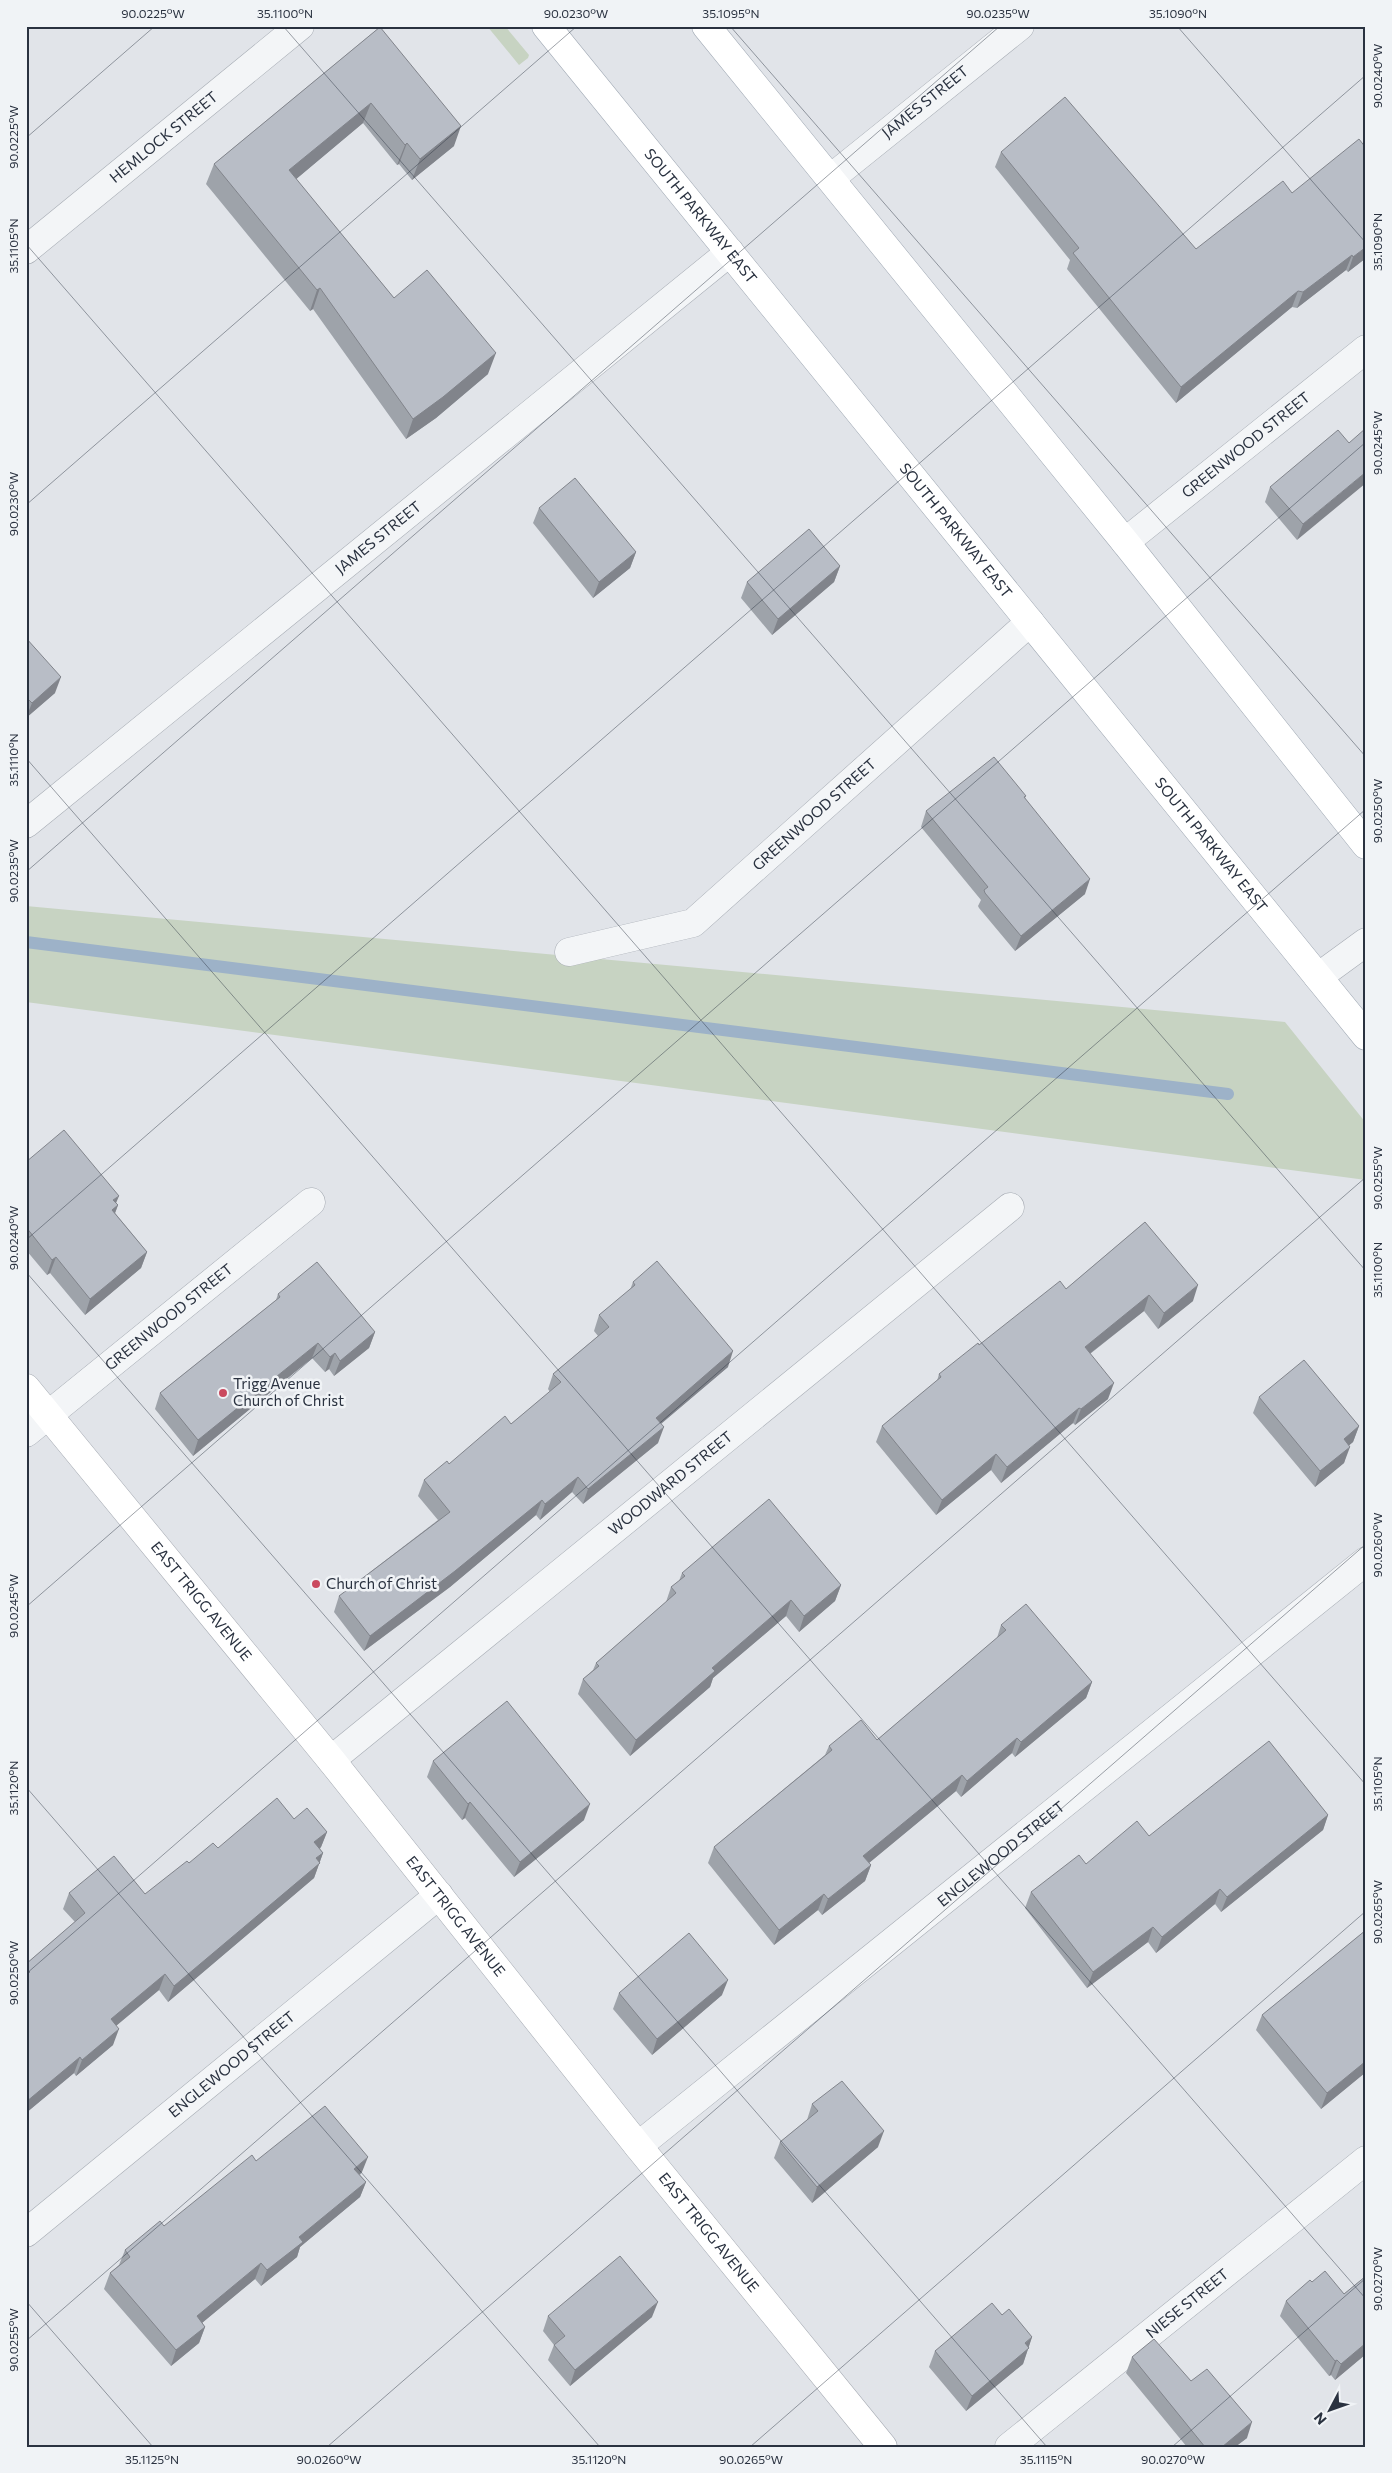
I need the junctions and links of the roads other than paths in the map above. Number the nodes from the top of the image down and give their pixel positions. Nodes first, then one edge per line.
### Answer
1 (300, 26) edge
2 (546, 26) edge
3 (706, 26) edge
4 (1020, 26) edge
5 (831, 178) junction
6 (26, 250) edge
7 (730, 252) junction
8 (1366, 348) edge
9 (1126, 542) junction
10 (1030, 622) junction
11 (26, 824) edge
12 (1366, 844) edge
13 (1366, 942) edge
14 (569, 952) dead end
15 (1318, 977) junction
16 (1366, 1036) edge
17 (310, 1202) dead end
18 (1010, 1207) dead end
19 (26, 1388) edge
20 (48, 1415) junction
21 (26, 1433) edge
22 (1366, 1562) edge
23 (331, 1760) junction
24 (439, 1895) junction
25 (638, 2146) junction
26 (1366, 2160) edge
27 (26, 2233) edge
28 (883, 2447) edge
29 (1009, 2447) edge

1 - 6 street, HEMLOCK STREET
2 - 7 main road, SOUTH PARKWAY EAST
3 - 5 main road
4 - 5 street, JAMES STREET
5 - 9 main road
7 - 10 main road, SOUTH PARKWAY EAST
7 - 11 street, JAMES STREET
8 - 9 street, GREENWOOD STREET
9 - 12 main road
10 - 14 street, GREENWOOD STREET
10 - 15 main road, SOUTH PARKWAY EAST
13 - 15 street
15 - 16 main road, SOUTH PARKWAY EAST
17 - 20 street, GREENWOOD STREET
18 - 23 street, WOODWARD STREET
19 - 20 main road, EAST TRIGG AVENUE
20 - 21 street, GREENWOOD STREET
20 - 23 main road, EAST TRIGG AVENUE
22 - 25 street, ENGLEWOOD STREET
23 - 24 main road, EAST TRIGG AVENUE
24 - 25 main road, EAST TRIGG AVENUE
24 - 27 street, ENGLEWOOD STREET
25 - 28 main road, EAST TRIGG AVENUE
26 - 29 street, NIESE STREET

